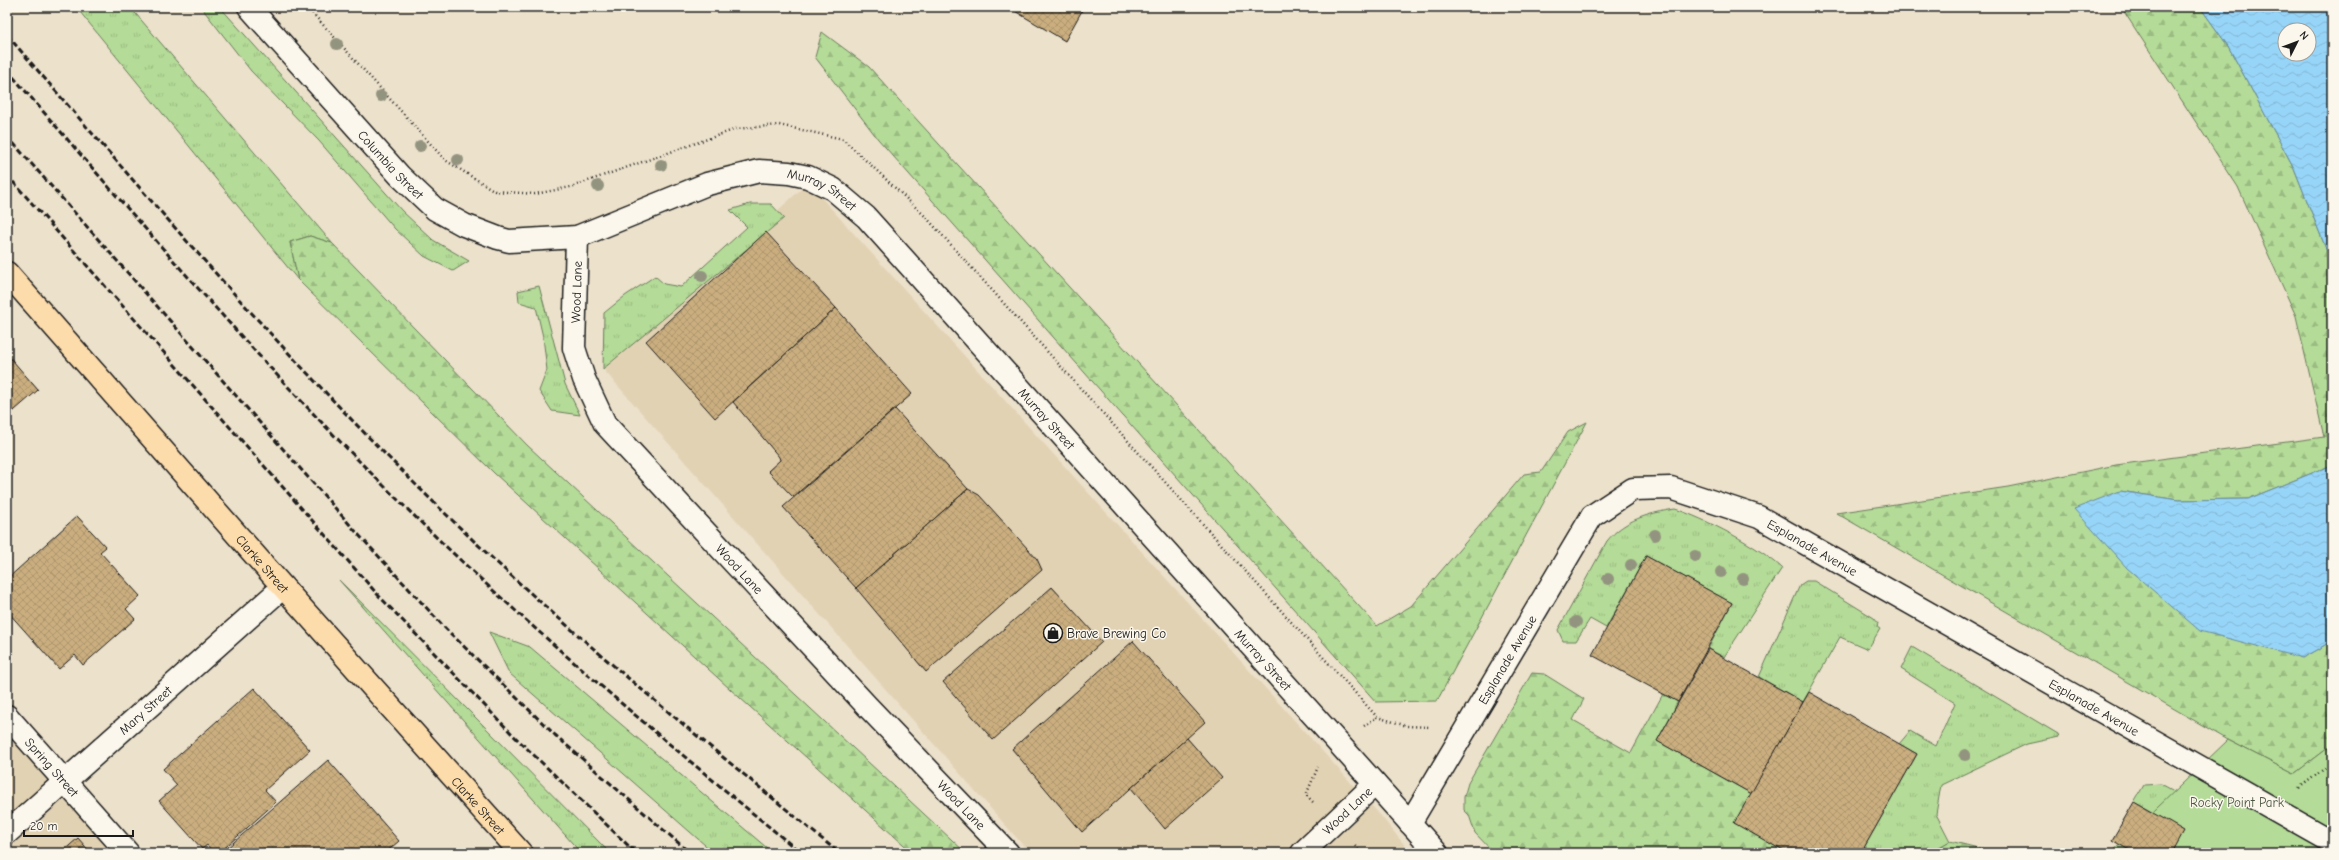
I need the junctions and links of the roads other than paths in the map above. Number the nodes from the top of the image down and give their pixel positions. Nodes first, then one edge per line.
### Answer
1 (250, 7) edge
2 (577, 237) junction
3 (7, 273) edge
4 (283, 587) junction
5 (7, 716) edge
6 (65, 782) junction
7 (1375, 784) junction
8 (1410, 823) junction
9 (7, 833) edge
10 (2332, 842) edge
11 (128, 853) edge
12 (521, 853) edge
13 (1008, 853) edge
14 (1302, 853) edge
15 (1437, 853) edge

1 - 2 street, Columbia Street
2 - 7 street, Murray Street
2 - 13 street, Wood Lane
3 - 4 main road, Clarke Street
4 - 6 street, Mary Street
4 - 12 main road, Clarke Street
5 - 6 street, Spring Street
6 - 9 street, Mary Street
6 - 11 street, Spring Street
7 - 8 street, Murray Street
7 - 14 street, Wood Lane
8 - 10 street, Esplanade Avenue
8 - 15 street, Murray Street

